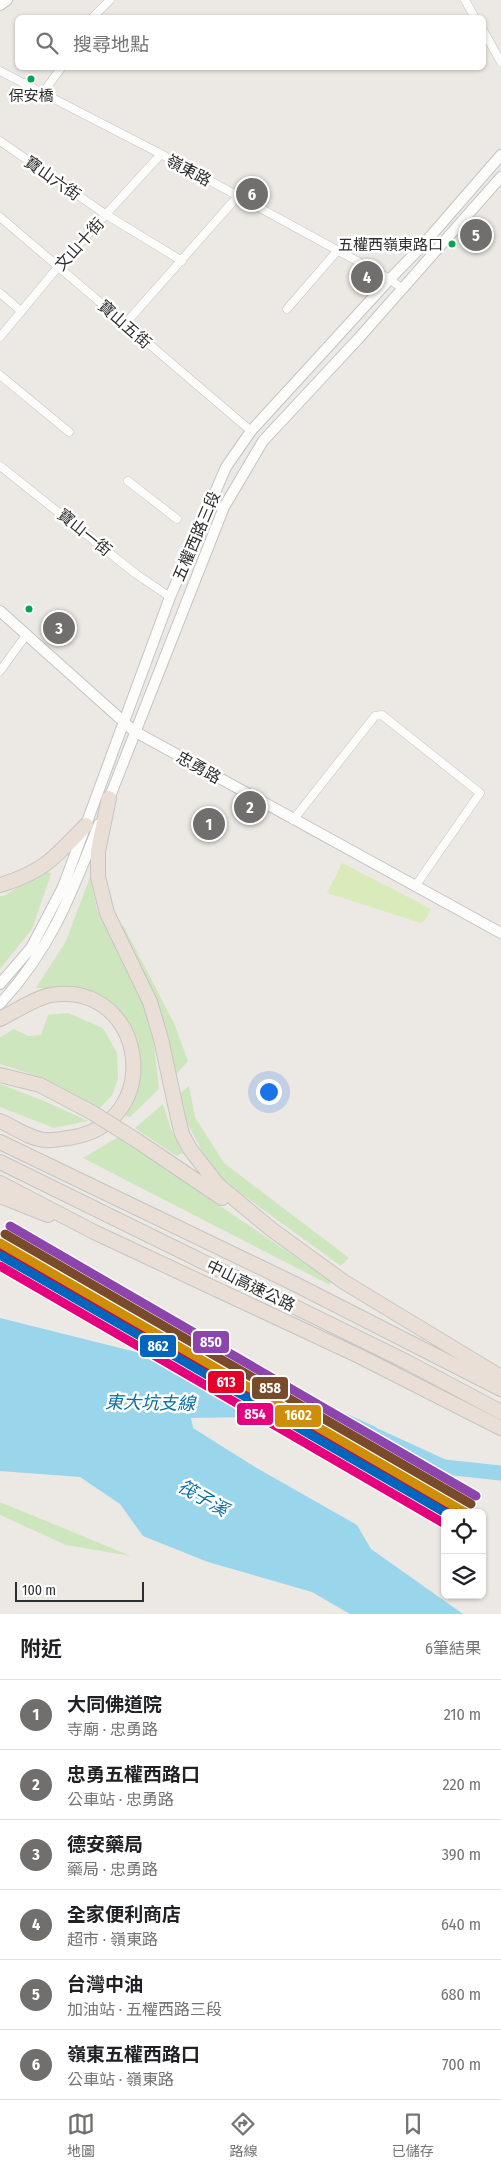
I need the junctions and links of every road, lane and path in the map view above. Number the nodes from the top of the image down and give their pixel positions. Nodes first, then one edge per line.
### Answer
1 (7, 0) edge
2 (110, 0) edge
3 (465, 0) edge
4 (0, 5) edge
5 (95, 15) edge
6 (473, 15) edge
7 (486, 36) edge
8 (501, 62) edge
9 (60, 70) edge
10 (0, 71) edge
11 (42, 94) junction
12 (0, 141) edge
13 (160, 154) junction
14 (501, 155) edge
15 (501, 177) edge
16 (238, 196) junction
17 (105, 214) junction
18 (0, 217) edge
19 (338, 250) junction
20 (182, 261) junction
21 (58, 267) junction
22 (390, 278) junction
23 (401, 288) junction
24 (0, 293) edge
25 (287, 309) dead end
26 (22, 311) junction
27 (125, 324) junction
28 (0, 336) edge
29 (0, 375) edge
30 (251, 431) junction
31 (69, 432) dead end
32 (0, 466) edge
33 (128, 481) dead end
34 (177, 519) dead end
35 (170, 597) junction
36 (0, 611) edge
37 (27, 634) junction
38 (0, 671) edge
39 (124, 721) junction
40 (134, 731) junction
41 (109, 798) junction
42 (293, 820) junction
43 (86, 825) junction
44 (0, 885) edge
45 (416, 885) junction
46 (501, 933) edge
47 (0, 984) edge
48 (0, 1004) edge
49 (0, 1019) edge
50 (0, 1075) edge
51 (0, 1121) edge
52 (0, 1142) edge
53 (0, 1162) edge
54 (0, 1183) edge
55 (0, 1196) edge
56 (271, 1229) junction
57 (94, 1232) junction
58 (501, 1377) edge
59 (501, 1389) edge
60 (501, 1412) edge
61 (501, 1428) edge

1 - 4 main road
2 - 5 street
3 - 6 street
7 - 8 street
9 - 11 street
10 - 11 street, 嶺東路
11 - 13 street, 嶺東路
12 - 17 street, 寶山六街
13 - 16 street, 嶺東路
13 - 17 street, 文山十街
14 - 22 main road, 五權西路三段
15 - 23 main road, 五權西路三段
16 - 19 street, 嶺東路
16 - 20 street
17 - 20 street, 寶山六街
17 - 21 street, 文山十街
18 - 21 street, 寶山五街
19 - 22 street, 嶺東路
19 - 25 street
20 - 27 street
21 - 26 street, 文山十街
21 - 27 street, 寶山五街
22 - 23 street, 嶺東路
22 - 30 main road, 五權西路三段
23 - 40 main road, 五權西路三段
24 - 26 street
26 - 28 street, 文山十街
27 - 30 street, 寶山五街
29 - 31 street
30 - 35 main road, 五權西路三段
32 - 35 street, 寶山一街
33 - 34 street
35 - 39 main road, 五權西路三段
36 - 37 main road, 忠勇路
37 - 38 street
37 - 39 main road, 忠勇路
39 - 40 main road, 忠勇路
39 - 43 main road, 五權西路三段
40 - 41 main road, 五權西路三段
40 - 42 main road, 忠勇路
41 - 48 main road, 五權西路三段
41 - 56 highway
42 - 45 main road, 忠勇路
42 - 45 street
43 - 44 highway
43 - 47 main road, 五權西路三段
45 - 46 main road, 忠勇路
49 - 51 highway
50 - 56 highway, bridge
52 - 59 highway, 中山高速公路
53 - 60 highway, 中山高速公路
54 - 57 highway
55 - 57 highway
56 - 58 highway
57 - 61 highway

